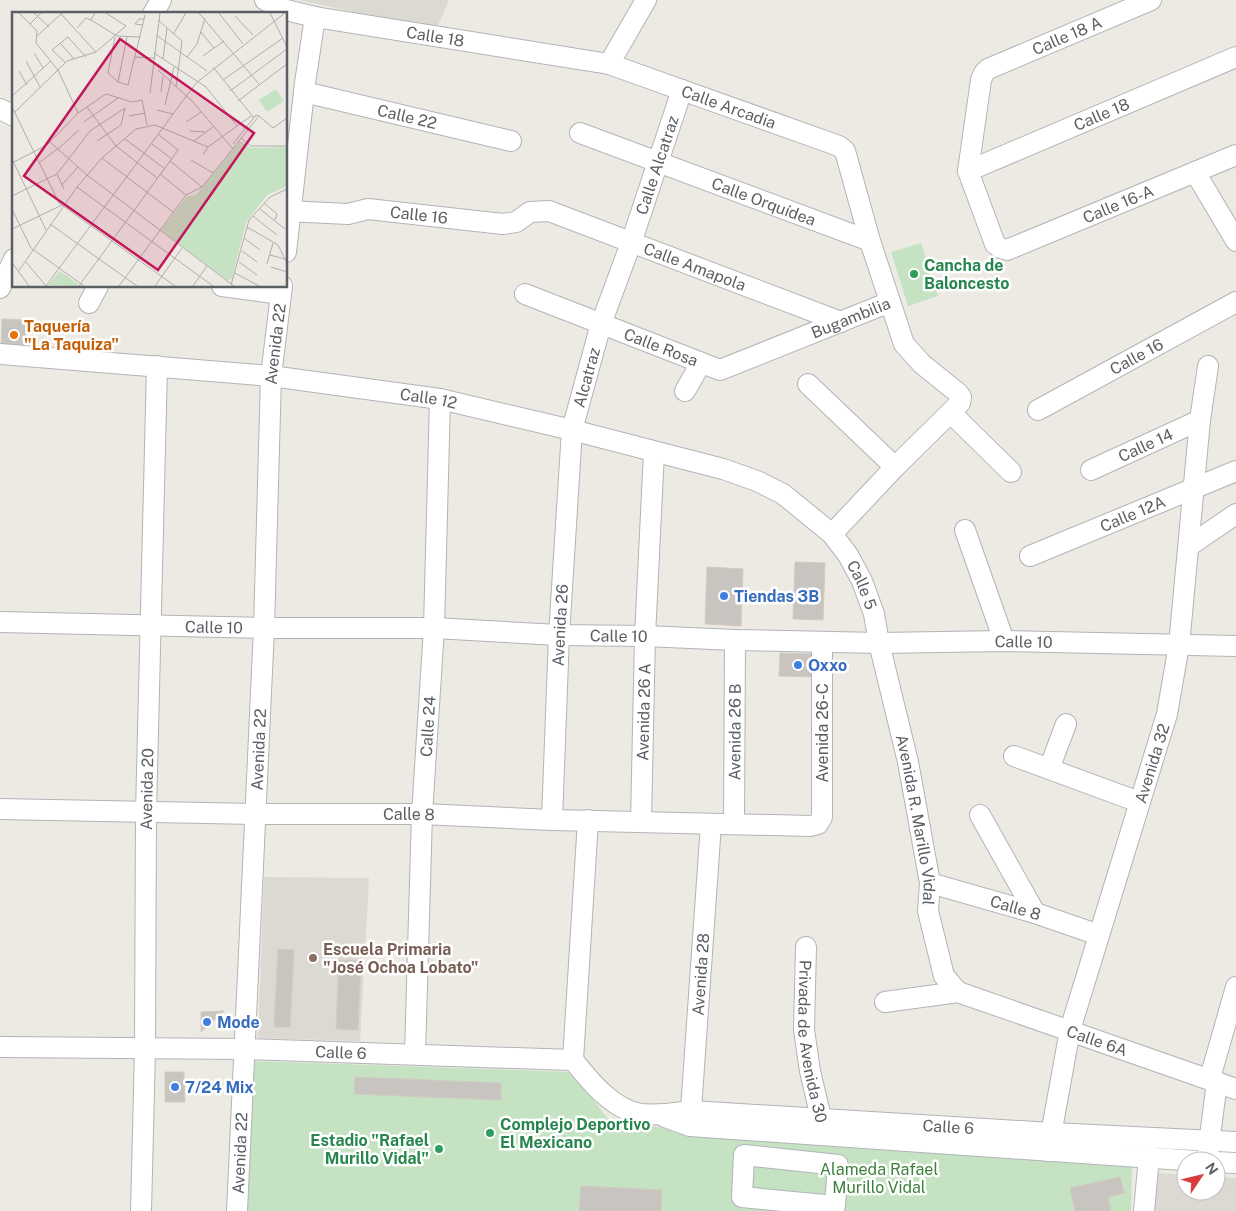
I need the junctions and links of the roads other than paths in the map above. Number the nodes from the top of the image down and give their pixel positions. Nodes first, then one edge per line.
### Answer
1 (161, 0) edge
2 (265, 0) edge
3 (646, 0) edge
4 (1151, 0) edge
5 (154, 12) edge
6 (315, 17) junction
7 (1236, 57) edge
8 (609, 64) junction
9 (298, 84) edge
10 (682, 90) junction
11 (0, 108) edge
12 (12, 115) edge
13 (580, 134) dead end
14 (511, 140) dead end
15 (845, 151) joint
16 (1236, 155) edge
17 (659, 162) junction
18 (968, 171) junction
19 (1195, 172) junction
20 (289, 211) edge
21 (549, 211) joint
22 (288, 225) edge
23 (870, 241) junction
24 (1236, 241) edge
25 (631, 243) junction
26 (12, 263) edge
27 (0, 288) edge
28 (252, 288) edge
29 (282, 290) edge
30 (525, 294) dead end
31 (890, 302) junction
32 (1236, 302) edge
33 (841, 322) junction
34 (601, 324) junction
35 (0, 354) edge
36 (701, 363) junction
37 (157, 366) junction
38 (1208, 366) dead end
39 (720, 370) joint
40 (271, 376) junction
41 (808, 384) dead end
42 (685, 391) dead end
43 (440, 399) junction
44 (956, 405) junction
45 (1038, 410) dead end
46 (1200, 420) junction
47 (572, 430) junction
48 (654, 452) junction
49 (895, 467) junction
50 (1091, 470) dead end
51 (1236, 471) edge
52 (1011, 472) dead end
53 (1194, 487) junction
54 (1236, 514) edge
55 (965, 530) dead end
56 (832, 534) junction
57 (1189, 546) junction
58 (1030, 556) dead end
59 (0, 622) edge
60 (150, 626) junction
61 (264, 628) junction
62 (434, 628) junction
63 (559, 635) junction
64 (645, 636) junction
65 (735, 640) junction
66 (1004, 641) junction
67 (822, 642) junction
68 (879, 643) junction
69 (1179, 645) junction
70 (1236, 646) edge
71 (1066, 724) dead end
72 (1014, 756) dead end
73 (1050, 769) junction
74 (1139, 802) junction
75 (0, 809) edge
76 (146, 812) junction
77 (256, 814) junction
78 (422, 814) junction
79 (980, 815) dead end
80 (552, 820) junction
81 (588, 820) junction
82 (641, 822) junction
83 (711, 824) junction
84 (734, 824) junction
85 (818, 824) joint
86 (930, 882) junction
87 (1035, 913) junction
88 (1099, 935) junction
89 (806, 947) dead end
90 (1236, 987) edge
91 (958, 992) junction
92 (886, 1002) dead end
93 (1070, 1030) junction
94 (0, 1048) edge
95 (145, 1049) junction
96 (245, 1049) junction
97 (415, 1054) junction
98 (573, 1060) junction
99 (1214, 1080) junction
100 (1236, 1089) edge
101 (691, 1119) junction
102 (820, 1126) junction
103 (1209, 1140) junction
104 (1050, 1142) junction
105 (1236, 1142) edge
106 (1207, 1151) edge
107 (1149, 1157) junction
108 (1176, 1159) edge
109 (816, 1162) junction
110 (141, 1211) edge
111 (238, 1211) edge
112 (1144, 1211) edge

1 - 5 street
2 - 6 street, Calle 18
3 - 8 street
4 - 18 street, Calle 18 A
6 - 8 street, Calle 18
6 - 9 street
7 - 18 street, Calle 18
8 - 10 street, Calle Arcadia
9 - 14 street, Calle 22
9 - 20 street
10 - 15 street, Calle Arcadia
10 - 17 street, Calle Alcatraz
11 - 12 street
13 - 17 street, Calle Orquídea
15 - 23 street, Bugambilia
16 - 19 street, Calle 16-A
17 - 23 street, Calle Orquídea
17 - 25 street, Calle Alcatraz
18 - 19 street, Calle 16-A
19 - 24 street
20 - 21 street, Calle 16
20 - 22 street
21 - 25 street, Calle Amapola
23 - 31 street, Bugambilia
25 - 33 street, Calle Amapola
25 - 34 street, Calle Alcatraz
26 - 27 street
28 - 29 street
29 - 40 street, Avenida 22
30 - 34 street, Calle Rosa
31 - 33 street, Bugambilia
31 - 44 street
32 - 45 street, Calle 16
33 - 39 street, Bugambilia
34 - 36 street, Calle Rosa
34 - 47 street, Alcatraz
35 - 37 street, Calle 12
36 - 39 street, Calle Rosa
36 - 42 street
37 - 40 street, Calle 12
37 - 60 street, Avenida 20
38 - 46 street, Avenida 32
40 - 43 street, Calle 12
40 - 61 street, Avenida 22
41 - 49 street
43 - 47 street, Calle 12
43 - 62 street, Calle 24
44 - 49 street
44 - 52 street
46 - 50 street, Calle 14
46 - 53 street, Avenida 32
47 - 48 street, Calle 12
47 - 63 street, Avenida 26
48 - 56 street, Calle 12
48 - 64 street, Avenida 26 A
49 - 56 street
51 - 53 street, Calle 12A
53 - 57 street, Avenida 32
53 - 58 street, Calle 12A
54 - 57 street
55 - 66 street
56 - 68 street, Calle 5
57 - 69 street, Avenida 32
59 - 60 street, Calle 10
60 - 61 street, Calle 10
60 - 76 street, Avenida 20
61 - 62 street, Calle 10
61 - 77 street, Avenida 22
62 - 63 street, Calle 10
62 - 78 street, Calle 24
63 - 64 street, Calle 10
63 - 80 street, Avenida 26
64 - 65 street, Calle 10
64 - 82 street, Avenida 26 A
65 - 67 street, Calle 10
65 - 84 street, Avenida 26 B
66 - 68 street, Calle 10
66 - 69 street, Calle 10
67 - 68 street, Calle 10
67 - 85 street, Avenida 26-C
68 - 86 street, Avenida R. Marillo Vidal
69 - 70 street, Calle 10
69 - 74 street, Avenida 32
71 - 73 street
72 - 73 street
73 - 74 street
74 - 88 street, Avenida 32
75 - 76 street, Calle 8
76 - 77 street, Calle 8
76 - 95 street, Avenida 20
77 - 78 street, Calle 8
77 - 96 street, Avenida 22
78 - 80 street, Calle 8
78 - 97 street, Calle 24
79 - 87 street
80 - 81 street, Calle 8
81 - 82 street, Calle 8
81 - 98 street
82 - 83 street, Calle 8
83 - 84 street, Calle 8
83 - 101 street, Avenida 28
84 - 85 street, Calle 8
86 - 87 street, Calle 8
86 - 91 street, Avenida R. Marillo Vidal
87 - 88 street, Calle 8
88 - 93 street, Avenida 32
89 - 102 street, Privada de Avenida 30
90 - 99 street
91 - 92 street
91 - 93 street, Calle 6A
93 - 99 street, Calle 6A
93 - 104 street, Avenida 32
94 - 95 street, Calle 6
95 - 96 street, Calle 6
95 - 110 street, Avenida 20
96 - 97 street, Calle 6
96 - 111 street, Avenida 22
97 - 98 street, Calle 6
98 - 101 street, Calle 6
99 - 100 street, Calle 6A
99 - 103 street
101 - 102 street, Calle 6
102 - 104 street, Calle 6
102 - 109 street
103 - 104 street, Calle 6
103 - 105 street, Calle 6
103 - 106 street
104 - 107 street, Calle 6
107 - 108 street, Calle 6
107 - 112 street
109 - 109 street

